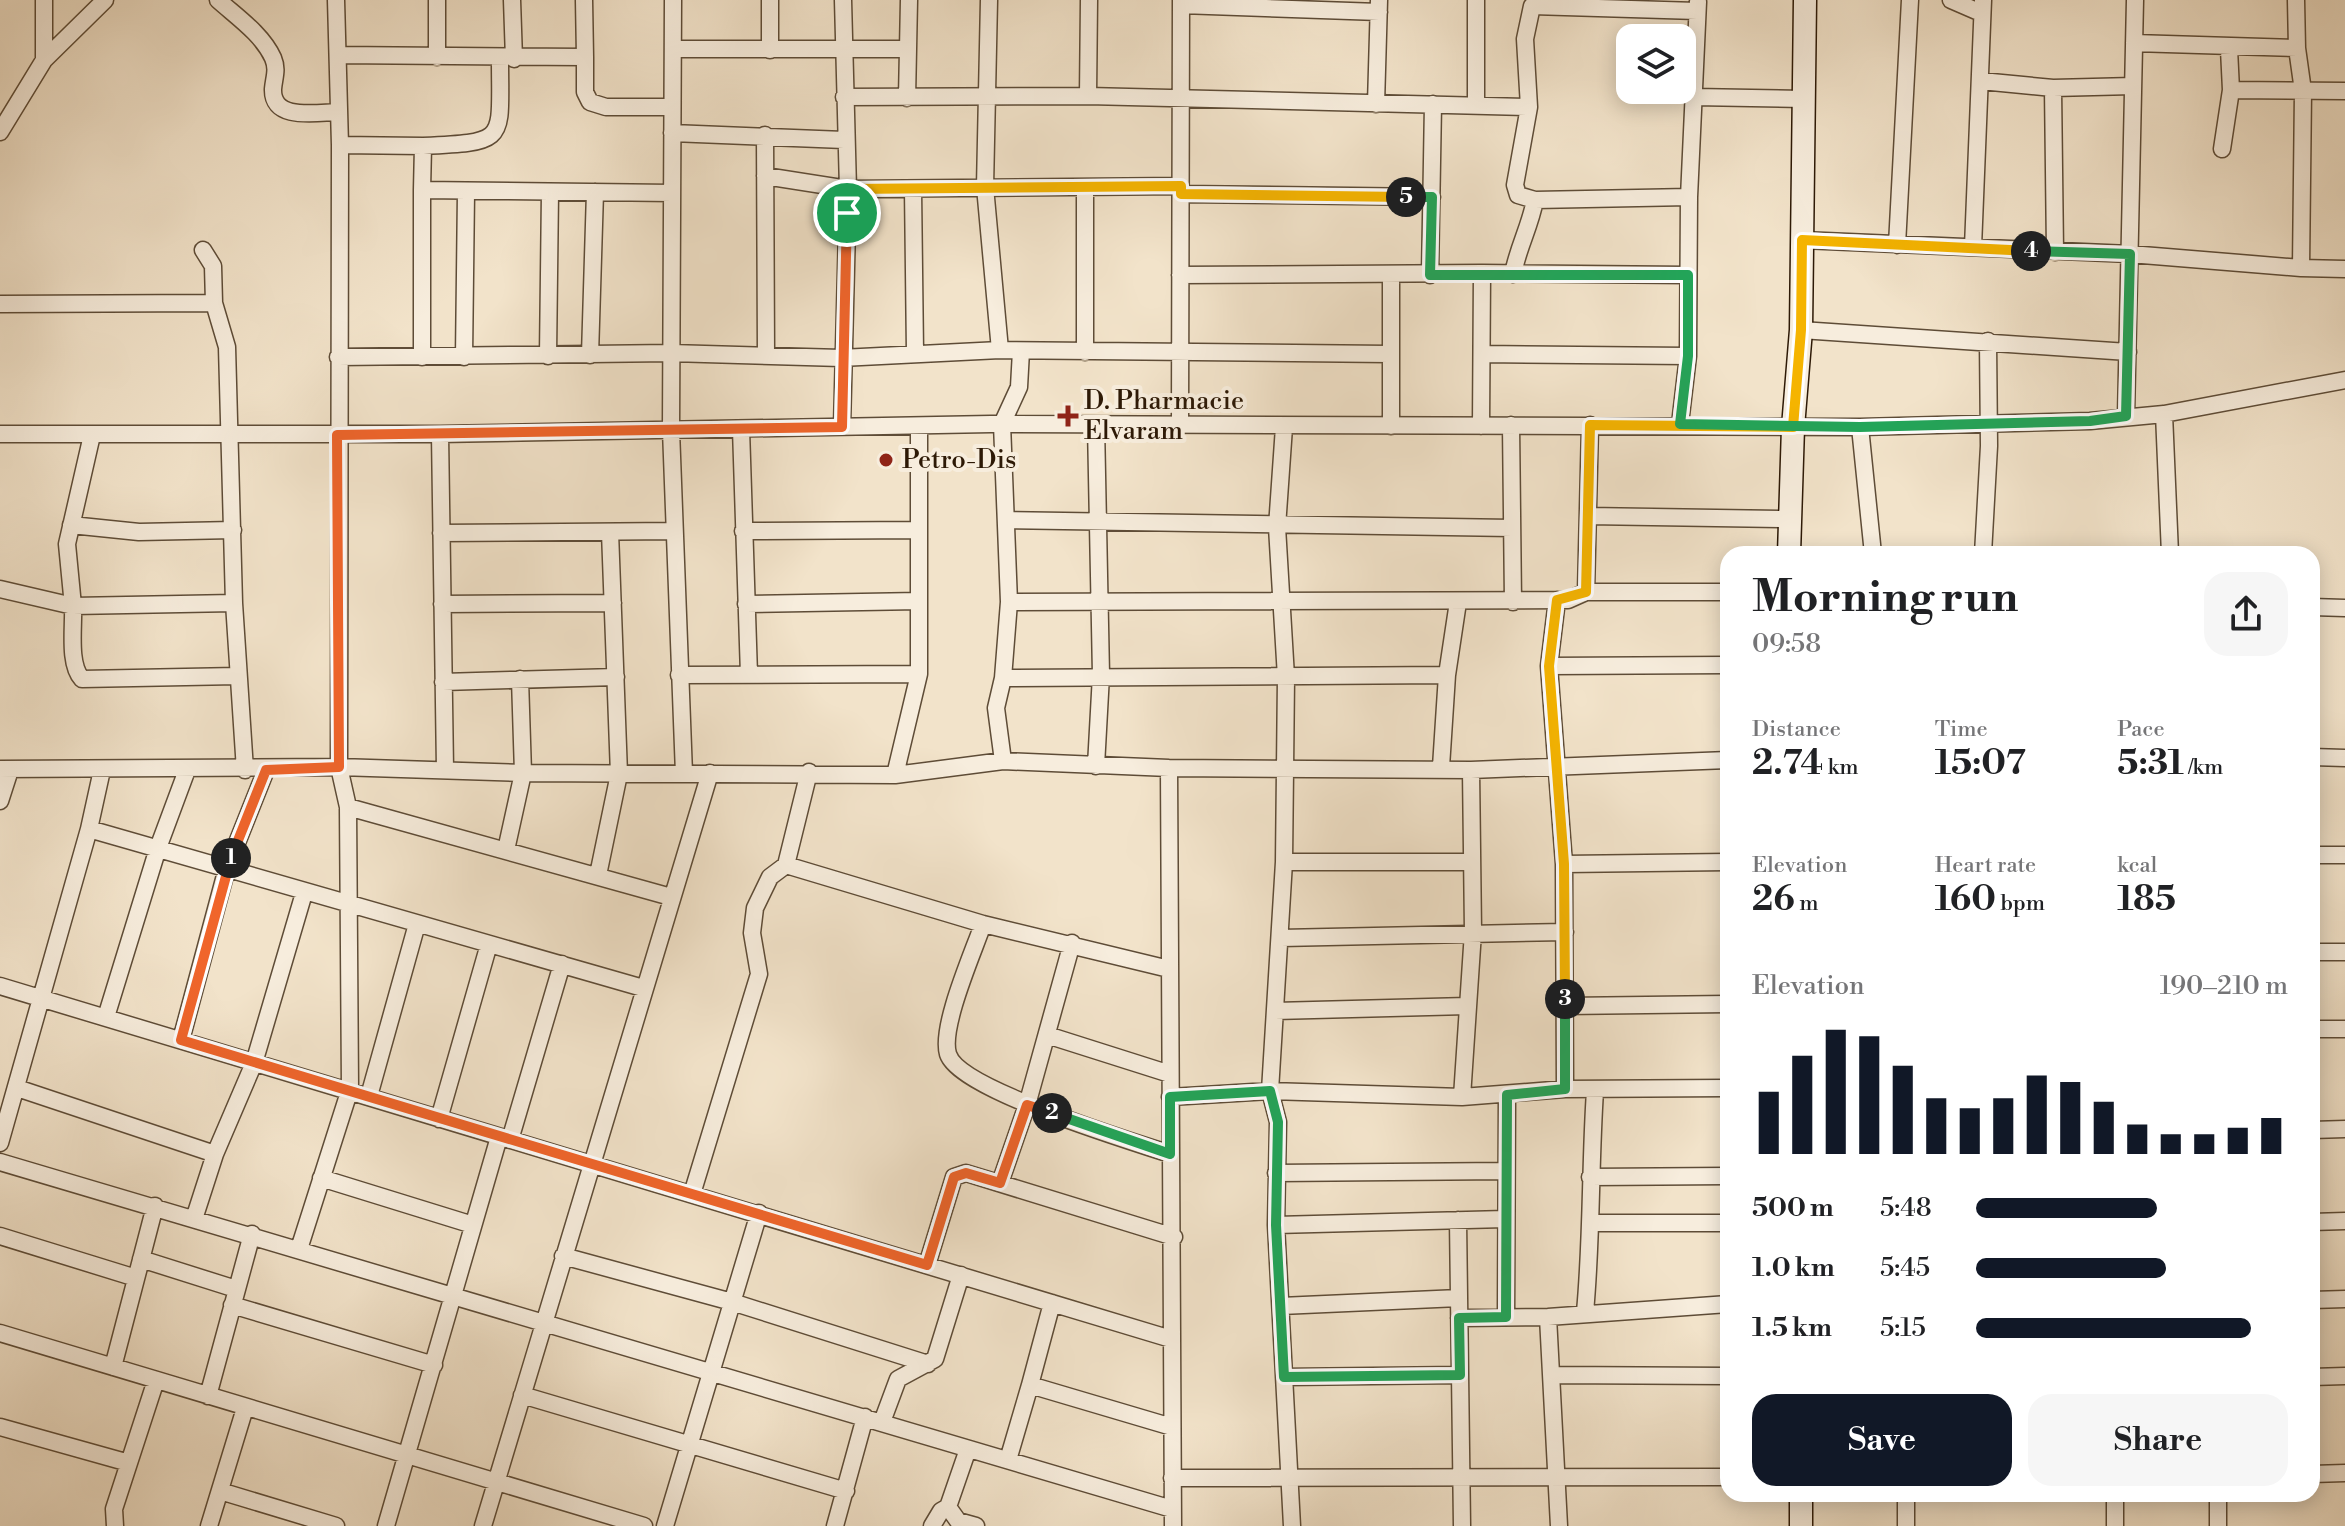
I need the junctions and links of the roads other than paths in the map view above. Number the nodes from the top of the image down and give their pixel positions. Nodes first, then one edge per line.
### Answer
1 (44, 0) edge
2 (105, 0) edge
3 (218, 0) edge
4 (336, 0) edge
5 (437, 0) edge
6 (512, 0) edge
7 (584, 0) edge
8 (673, 0) edge
9 (770, 0) edge
10 (843, 0) edge
11 (909, 0) edge
12 (989, 0) edge
13 (1089, 0) edge
14 (1476, 0) edge
15 (1805, 0) edge
16 (1910, 0) edge
17 (1951, 0) edge
18 (2135, 0) edge
19 (2296, 0) edge
20 (1181, 2) edge
21 (1698, 5) edge
22 (1379, 6) edge
23 (1982, 6) edge
24 (2134, 43) junction
25 (843, 48) junction
26 (2297, 48) junction
27 (673, 49) junction
28 (908, 49) junction
29 (2229, 49) junction
30 (770, 50) junction
31 (1696, 51) edge
32 (338, 55) junction
33 (437, 57) junction
34 (585, 57) junction
35 (507, 59) junction
36 (44, 60) junction
37 (1981, 81) junction
38 (2133, 86) junction
39 (2053, 88) junction
40 (2231, 90) junction
41 (2303, 91) junction
42 (2345, 91) edge
43 (987, 96) junction
44 (1088, 96) junction
45 (844, 97) junction
46 (1696, 97) edge
47 (907, 98) junction
48 (1803, 99) junction
49 (1180, 100) junction
50 (1376, 104) junction
51 (1433, 104) junction
52 (1694, 104) edge
53 (1476, 105) junction
54 (672, 107) junction
55 (1529, 107) junction
56 (339, 112) junction
57 (0, 132) edge
58 (672, 133) junction
59 (765, 135) junction
60 (844, 140) junction
61 (340, 145) junction
62 (423, 146) junction
63 (2222, 149) dead end
64 (765, 176) junction
65 (985, 187) junction
66 (1085, 187) junction
67 (848, 189) junction
68 (913, 189) junction
69 (422, 190) junction
70 (1181, 190) junction
71 (466, 192) junction
72 (550, 192) junction
73 (595, 192) junction
74 (672, 193) junction
75 (1432, 197) junction
76 (1689, 197) junction
77 (1535, 200) junction
78 (1802, 240) junction
79 (1897, 245) junction
80 (1973, 247) junction
81 (203, 250) dead end
82 (2055, 252) junction
83 (2130, 254) junction
84 (2301, 268) junction
85 (2345, 269) edge
86 (1482, 273) junction
87 (1513, 274) junction
88 (1180, 275) junction
89 (1391, 275) junction
90 (1430, 275) junction
91 (1688, 275) junction
92 (214, 303) junction
93 (0, 304) edge
94 (1801, 330) junction
95 (1988, 341) junction
96 (1000, 350) junction
97 (1021, 351) junction
98 (1085, 352) junction
99 (2128, 352) junction
100 (671, 353) junction
101 (915, 353) junction
102 (1180, 354) junction
103 (1389, 354) junction
104 (1482, 354) junction
105 (590, 355) junction
106 (766, 355) junction
107 (548, 356) junction
108 (1688, 356) junction
109 (338, 357) junction
110 (422, 357) junction
111 (464, 357) junction
112 (841, 358) junction
113 (2345, 380) edge
114 (2164, 414) junction
115 (2126, 416) junction
116 (1002, 424) junction
117 (1680, 424) junction
118 (1987, 424) junction
119 (1096, 425) junction
120 (1180, 425) junction
121 (1511, 425) junction
122 (1590, 425) junction
123 (1391, 426) junction
124 (1481, 426) junction
125 (842, 427) junction
126 (919, 427) junction
127 (1284, 427) junction
128 (1793, 427) junction
129 (1860, 427) junction
130 (741, 429) junction
131 (671, 430) junction
132 (0, 434) edge
133 (440, 434) junction
134 (92, 435) junction
135 (232, 435) junction
136 (337, 435) junction
137 (1588, 516) junction
138 (1788, 519) junction
139 (1006, 520) junction
140 (1097, 520) junction
141 (71, 525) junction
142 (1277, 527) junction
143 (1512, 528) junction
144 (233, 530) junction
145 (919, 530) junction
146 (673, 531) junction
147 (743, 531) junction
148 (610, 532) junction
149 (441, 533) junction
150 (1789, 546) edge
151 (1872, 546) edge
152 (1983, 546) edge
153 (2170, 546) edge
154 (0, 589) edge
155 (1586, 592) junction
156 (1720, 592) edge
157 (1557, 600) junction
158 (919, 601) junction
159 (1009, 602) junction
160 (1458, 602) junction
161 (1513, 602) junction
162 (234, 603) junction
163 (613, 603) junction
164 (1098, 603) junction
165 (1279, 603) junction
166 (442, 604) junction
167 (746, 604) junction
168 (73, 606) junction
169 (2320, 607) edge
170 (2345, 608) edge
171 (1720, 665) edge
172 (1549, 666) junction
173 (919, 674) junction
174 (679, 675) junction
175 (749, 675) junction
176 (1101, 675) junction
177 (1447, 675) junction
178 (237, 676) junction
179 (616, 677) junction
180 (1286, 677) junction
181 (1003, 678) junction
182 (520, 679) junction
183 (443, 682) junction
184 (2320, 757) edge
185 (2345, 758) edge
186 (1720, 760) edge
187 (1003, 761) junction
188 (1096, 766) junction
189 (339, 767) junction
190 (1285, 767) junction
191 (1441, 767) junction
192 (1556, 767) junction
193 (1169, 768) junction
194 (445, 769) junction
195 (5, 770) edge
196 (102, 770) junction
197 (187, 770) junction
198 (245, 770) junction
199 (266, 770) junction
200 (1471, 770) junction
201 (809, 772) junction
202 (523, 773) junction
203 (710, 773) junction
204 (619, 774) junction
205 (684, 774) junction
206 (895, 775) junction
207 (0, 801) edge
208 (348, 807) junction
209 (89, 829) junction
210 (158, 848) junction
211 (506, 850) junction
212 (2320, 855) edge
213 (2345, 855) edge
214 (1284, 862) junction
215 (1472, 862) junction
216 (1720, 862) edge
217 (1564, 864) junction
218 (786, 865) junction
219 (227, 868) junction
220 (598, 875) junction
221 (304, 893) junction
222 (671, 897) junction
223 (349, 906) junction
224 (417, 924) junction
225 (983, 924) junction
226 (1473, 932) junction
227 (1565, 932) junction
228 (1281, 938) junction
229 (1072, 943) junction
230 (489, 944) junction
231 (2320, 952) edge
232 (2345, 952) edge
233 (562, 964) junction
234 (1169, 969) junction
235 (0, 986) edge
236 (643, 988) junction
237 (40, 998) junction
238 (1720, 1004) edge
239 (1467, 1006) junction
240 (1565, 1006) junction
241 (1275, 1011) junction
242 (106, 1017) junction
243 (2320, 1029) edge
244 (2345, 1029) edge
245 (1047, 1035) junction
246 (181, 1040) junction
247 (254, 1063) junction
248 (1170, 1074) junction
249 (17, 1088) junction
250 (1720, 1088) edge
251 (350, 1089) junction
252 (1565, 1089) junction
253 (1270, 1091) junction
254 (1595, 1091) junction
255 (1507, 1095) junction
256 (369, 1096) junction
257 (1170, 1097) junction
258 (1462, 1097) junction
259 (1027, 1105) junction
260 (439, 1119) junction
261 (2345, 1129) edge
262 (2320, 1130) edge
263 (504, 1138) junction
264 (0, 1143) edge
265 (215, 1154) junction
266 (1170, 1154) junction
267 (0, 1162) edge
268 (592, 1163) junction
269 (1505, 1171) junction
270 (1276, 1173) junction
271 (1720, 1176) edge
272 (1590, 1177) junction
273 (321, 1178) junction
274 (1000, 1183) junction
275 (692, 1194) junction
276 (155, 1206) junction
277 (759, 1213) junction
278 (194, 1219) junction
279 (1505, 1219) junction
280 (1458, 1220) junction
281 (2345, 1221) edge
282 (2320, 1222) edge
283 (1593, 1223) junction
284 (1720, 1223) edge
285 (473, 1225) junction
286 (1276, 1225) junction
287 (252, 1234) junction
288 (0, 1236) edge
289 (1174, 1237) junction
290 (299, 1249) junction
291 (563, 1256) junction
292 (141, 1259) junction
293 (927, 1265) junction
294 (961, 1275) junction
295 (136, 1278) junction
296 (454, 1295) junction
297 (234, 1297) junction
298 (1459, 1298) junction
299 (2345, 1299) edge
300 (2320, 1300) edge
301 (732, 1302) junction
302 (1052, 1303) junction
303 (1720, 1304) edge
304 (1281, 1306) junction
305 (1585, 1312) junction
306 (1506, 1317) junction
307 (1548, 1317) junction
308 (1459, 1318) junction
309 (544, 1321) junction
310 (0, 1333) edge
311 (1171, 1339) junction
312 (928, 1364) junction
313 (434, 1365) junction
314 (113, 1367) junction
315 (712, 1374) junction
316 (1460, 1375) junction
317 (1551, 1375) junction
318 (1720, 1376) edge
319 (2345, 1376) edge
320 (1284, 1377) junction
321 (2320, 1377) edge
322 (156, 1380) junction
323 (1030, 1385) junction
324 (522, 1395) junction
325 (208, 1396) junction
326 (245, 1408) junction
327 (874, 1420) junction
328 (0, 1427) edge
329 (1172, 1427) junction
330 (691, 1444) junction
331 (968, 1449) junction
332 (409, 1456) junction
333 (1008, 1460) junction
334 (129, 1463) junction
335 (2345, 1473) edge
336 (2320, 1474) edge
337 (1287, 1477) junction
338 (1720, 1477) edge
339 (1172, 1478) junction
340 (1461, 1478) junction
341 (1555, 1478) junction
342 (497, 1481) junction
343 (220, 1491) junction
344 (846, 1491) junction
345 (1801, 1502) edge
346 (1906, 1502) edge
347 (2115, 1502) edge
348 (2218, 1502) edge
349 (948, 1507) junction
350 (1172, 1509) junction
351 (115, 1526) edge
352 (209, 1526) edge
353 (336, 1526) edge
354 (386, 1526) edge
355 (483, 1526) edge
356 (644, 1526) edge
357 (665, 1526) edge
358 (835, 1526) edge
359 (932, 1526) edge
360 (976, 1526) edge
361 (1173, 1526) edge
362 (1292, 1526) edge
363 (1462, 1526) edge
364 (1559, 1526) edge
365 (1801, 1526) edge
366 (1906, 1526) edge
367 (2115, 1526) edge
368 (2218, 1526) edge

1 - 36 street
2 - 36 street
3 - 56 street
4 - 32 street
5 - 33 street
6 - 35 street
7 - 34 street
8 - 27 street
9 - 30 street
10 - 25 street
11 - 28 street
12 - 43 street
13 - 44 street
14 - 53 street
15 - 48 street
16 - 79 street
17 - 23 street
18 - 24 street
19 - 26 street
20 - 22 street
20 - 49 street
21 - 31 street
21 - 55 street
22 - 50 street
23 - 37 street
24 - 29 street
24 - 38 street
25 - 28 street
25 - 30 street
25 - 45 street
26 - 29 street
26 - 41 street
27 - 30 street
27 - 54 street
28 - 47 street
29 - 40 street
32 - 33 street
32 - 56 street
33 - 35 street
34 - 35 street
34 - 54 street
35 - 62 street
36 - 57 street
37 - 39 street
37 - 80 street
38 - 39 street
38 - 83 street
39 - 82 street
40 - 41 street
40 - 63 street
41 - 42 street
41 - 84 street
43 - 44 street
43 - 47 street
43 - 65 street
44 - 49 street
45 - 47 street
45 - 60 street
46 - 48 street
48 - 78 street
49 - 50 street
49 - 70 street
50 - 51 street
51 - 53 street
51 - 75 street
52 - 76 street
53 - 55 street
54 - 58 street
55 - 77 street
56 - 61 street
58 - 59 street
58 - 74 street
59 - 60 street
59 - 64 street
60 - 67 street
61 - 62 street
61 - 109 street
62 - 69 street
64 - 67 street
64 - 106 street
65 - 66 street
65 - 68 street
65 - 96 street
66 - 70 street
66 - 98 street
67 - 68 street
67 - 112 street
68 - 101 street
69 - 71 street
69 - 110 street
70 - 75 street
70 - 88 street
71 - 72 street
71 - 111 street
72 - 73 street
72 - 107 street
73 - 74 street
73 - 105 street
74 - 100 street
75 - 90 street
76 - 77 street
76 - 91 street
77 - 87 street
78 - 79 street
78 - 94 street
79 - 80 street
80 - 82 street
81 - 92 street
82 - 83 street
83 - 84 street
83 - 99 street
84 - 85 street
86 - 87 street
86 - 90 street
86 - 104 street
87 - 91 street
88 - 89 street
88 - 102 street
89 - 90 street
89 - 103 street
91 - 108 street
92 - 93 street
92 - 135 street
94 - 95 street
94 - 128 street
95 - 99 street
95 - 118 street
96 - 97 street
96 - 101 street
97 - 98 street
97 - 116 street
98 - 102 street
99 - 115 street
100 - 105 street
100 - 106 street
100 - 131 street
101 - 112 street
102 - 103 street
102 - 120 street
103 - 123 street
104 - 108 street
104 - 124 street
105 - 107 street
106 - 112 street
107 - 111 street
108 - 117 street
109 - 110 street
109 - 136 street
110 - 111 street
112 - 125 street
113 - 114 street
114 - 115 street
114 - 153 street
115 - 118 street
116 - 119 street
116 - 126 street
116 - 139 street
117 - 122 street
117 - 128 street
118 - 129 street
118 - 152 street
119 - 120 street
119 - 140 street
120 - 127 street
121 - 122 street
121 - 124 street
121 - 143 street
122 - 137 street
123 - 124 street
123 - 127 street
125 - 126 street
125 - 130 street
126 - 145 street
127 - 142 street
128 - 129 street
128 - 138 street
129 - 151 street
130 - 131 street
130 - 147 street
131 - 133 street
131 - 146 street
132 - 134 street
133 - 136 street
133 - 149 street
134 - 135 street
134 - 141 street
135 - 136 street
135 - 144 street
136 - 189 street
137 - 138 street
137 - 155 street
138 - 150 street
139 - 140 street
139 - 159 street
140 - 142 street
140 - 164 street
141 - 144 street
141 - 168 street
142 - 143 street
142 - 165 street
143 - 161 street
144 - 162 street
145 - 147 street
145 - 158 street
146 - 148 street
146 - 174 street
147 - 167 street
148 - 149 street
148 - 163 street
149 - 166 street
154 - 168 street
155 - 156 street
155 - 157 street
157 - 161 street
157 - 172 street
158 - 167 street
158 - 173 street
159 - 164 street
159 - 181 street
160 - 161 street
160 - 165 street
160 - 177 street
162 - 168 street
162 - 178 street
163 - 166 street
163 - 179 street
164 - 165 street
164 - 176 street
165 - 180 street
166 - 183 street
167 - 175 street
168 - 178 street
169 - 170 street
171 - 172 street
172 - 192 street
173 - 175 street
173 - 206 street
174 - 175 street
174 - 205 street
176 - 180 street
176 - 181 street
176 - 188 street
177 - 180 street
177 - 191 street
178 - 198 street
179 - 182 street
179 - 204 street
180 - 190 street
181 - 187 street
182 - 183 street
182 - 202 street
183 - 194 street
184 - 185 street
186 - 192 street
187 - 188 street
187 - 206 street
188 - 193 street
189 - 194 street
189 - 199 street
189 - 208 street
190 - 191 street
190 - 193 street
190 - 214 street
191 - 200 street
192 - 200 street
192 - 217 street
193 - 234 street
194 - 202 street
195 - 196 street
195 - 207 street
196 - 197 street
196 - 209 street
197 - 198 street
197 - 210 street
198 - 199 street
199 - 219 street
200 - 215 street
201 - 203 street
201 - 206 street
201 - 218 street
202 - 204 street
202 - 211 street
203 - 205 street
203 - 222 street
204 - 205 street
204 - 220 street
208 - 211 street
208 - 223 street
209 - 210 street
209 - 237 street
210 - 219 street
210 - 242 street
211 - 220 street
212 - 213 street
214 - 215 street
214 - 228 street
215 - 226 street
216 - 217 street
217 - 227 street
218 - 225 street
218 - 275 street
219 - 221 street
219 - 246 street
220 - 222 street
221 - 223 street
221 - 247 street
222 - 236 street
223 - 224 street
223 - 251 street
224 - 230 street
224 - 256 street
225 - 229 street
225 - 259 street
226 - 227 street
226 - 228 street
226 - 239 street
227 - 240 street
228 - 241 street
229 - 234 street
229 - 245 street
230 - 233 street
230 - 260 street
231 - 232 street
233 - 236 street
233 - 263 street
234 - 248 street
235 - 237 street
236 - 268 street
237 - 242 street
237 - 249 street
238 - 240 street
239 - 241 street
239 - 258 street
240 - 252 street
241 - 253 street
242 - 246 street
243 - 244 street
245 - 248 street
245 - 259 street
246 - 247 street
247 - 251 street
247 - 265 street
248 - 257 street
249 - 264 street
249 - 265 street
250 - 254 street
251 - 256 street
251 - 273 street
252 - 254 street
252 - 255 street
253 - 257 street
253 - 258 street
253 - 270 street
254 - 272 street
255 - 258 street
255 - 269 street
256 - 260 street
257 - 266 street
259 - 266 street
259 - 274 street
260 - 263 street
261 - 262 street
263 - 268 street
263 - 285 street
265 - 278 street
266 - 289 street
267 - 276 street
268 - 275 street
268 - 291 street
269 - 270 street
269 - 279 street
270 - 286 street
271 - 272 street
272 - 283 street
273 - 285 street
273 - 290 street
274 - 289 street
274 - 293 street
275 - 277 street
276 - 278 street
276 - 292 street
277 - 293 street
277 - 301 street
278 - 287 street
279 - 280 street
279 - 306 street
280 - 286 street
280 - 298 street
281 - 282 street
283 - 284 street
283 - 305 street
285 - 296 street
286 - 304 street
287 - 290 street
287 - 297 street
288 - 295 street
289 - 311 street
290 - 296 street
291 - 301 street
291 - 309 street
292 - 295 street
292 - 297 street
293 - 294 street
294 - 302 street
294 - 312 street
295 - 314 street
296 - 309 street
296 - 313 street
297 - 313 street
297 - 325 street
298 - 304 street
298 - 308 street
299 - 300 street
301 - 312 street
301 - 315 street
302 - 311 street
302 - 323 street
303 - 305 street
304 - 320 street
305 - 307 street
306 - 307 street
306 - 308 street
307 - 317 street
308 - 316 street
309 - 315 street
309 - 324 street
310 - 314 street
311 - 329 street
312 - 327 street
313 - 332 street
314 - 322 street
315 - 327 street
315 - 330 street
316 - 320 street
316 - 340 street
317 - 318 street
317 - 341 street
319 - 321 street
320 - 337 street
322 - 325 street
322 - 334 street
323 - 329 street
323 - 333 street
324 - 330 street
324 - 342 street
325 - 326 street
326 - 332 street
326 - 343 street
327 - 331 street
327 - 344 street
328 - 334 street
329 - 339 street
330 - 344 street
330 - 357 street
331 - 333 street
331 - 349 street
332 - 342 street
332 - 354 street
333 - 350 street
334 - 351 street
335 - 336 street
337 - 339 street
337 - 340 street
337 - 362 street
338 - 341 street
339 - 350 street
340 - 341 street
340 - 363 street
341 - 364 street
342 - 355 street
342 - 356 street
343 - 352 street
343 - 353 street
344 - 358 street
345 - 365 street
346 - 366 street
347 - 367 street
348 - 368 street
349 - 359 street
349 - 360 street
350 - 361 street

